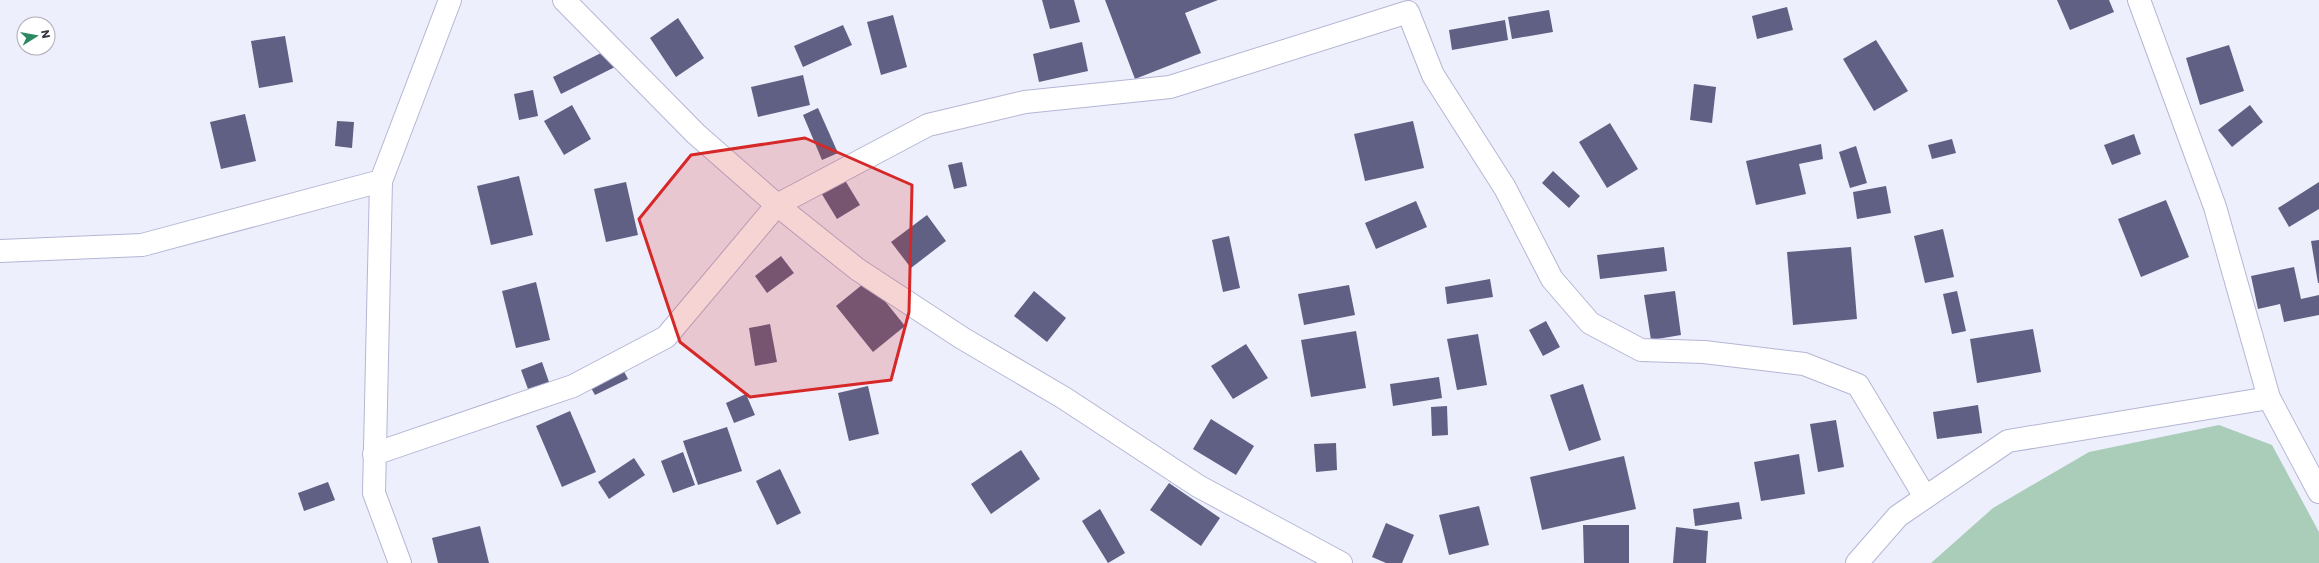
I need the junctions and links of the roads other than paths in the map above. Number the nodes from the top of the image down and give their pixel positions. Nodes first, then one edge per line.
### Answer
1 (450, 0) edge
2 (564, 0) edge
3 (2139, 0) edge
4 (1405, 6) edge
5 (381, 182) junction
6 (777, 205) junction
7 (0, 251) edge
8 (2269, 398) junction
9 (374, 454) junction
10 (2319, 492) edge
11 (1925, 497) junction
12 (400, 563) edge
13 (1341, 563) edge
14 (1858, 563) edge

1 - 5 street
2 - 6 street
3 - 8 street
4 - 6 street
4 - 11 street
5 - 7 street
5 - 9 street
6 - 9 street
6 - 13 street
8 - 10 street
8 - 11 street
9 - 12 street
11 - 14 street

